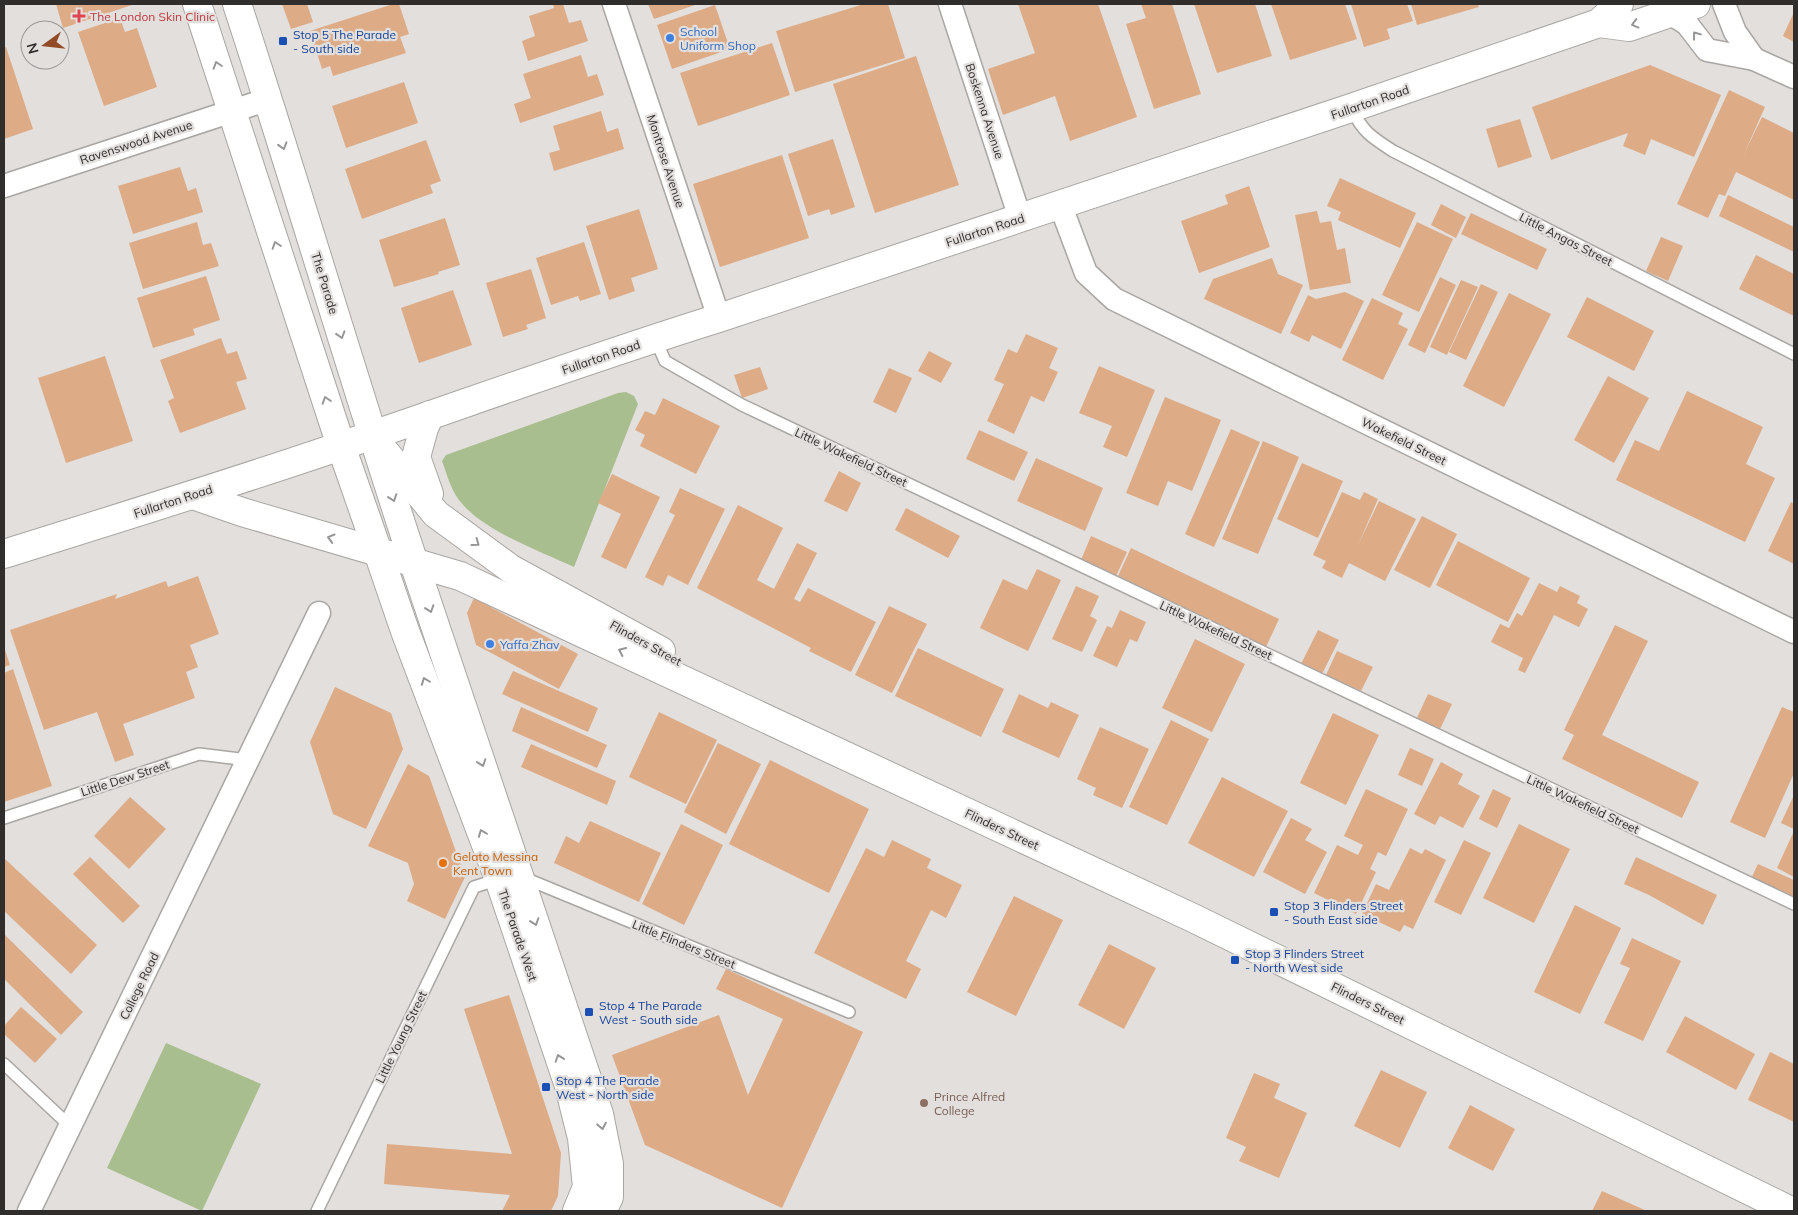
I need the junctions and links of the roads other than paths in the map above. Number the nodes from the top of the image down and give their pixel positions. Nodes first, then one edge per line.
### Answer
1 (197, 4) edge
2 (237, 4) edge
3 (614, 4) edge
4 (950, 4) edge
5 (1619, 4) edge
6 (1696, 4) edge
7 (1724, 4) edge
8 (1670, 13) junction
9 (1599, 23) junction
10 (1754, 59) junction
11 (1794, 76) edge
12 (269, 99) junction
13 (1351, 108) junction
14 (232, 111) junction
15 (4, 186) edge
16 (1060, 204) junction
17 (1020, 218) junction
18 (719, 318) junction
19 (655, 338) junction
20 (1794, 354) edge
21 (430, 415) junction
22 (372, 435) junction
23 (341, 446) junction
24 (193, 495) junction
25 (436, 514) junction
26 (378, 552) junction
27 (4, 554) edge
28 (414, 563) junction
29 (319, 613) dead end
30 (1794, 632) edge
31 (248, 760) junction
32 (888, 776) junction
33 (4, 818) edge
34 (509, 877) junction
35 (1794, 904) edge
36 (849, 1012) dead end
37 (4, 1064) edge
38 (71, 1127) junction
39 (30, 1211) edge
40 (317, 1211) edge
41 (577, 1211) edge
42 (602, 1211) edge
43 (1790, 1211) edge

14 -> 1 main road
2 - 12 main road, The Parade
3 - 18 street, Montrose Avenue
4 - 17 street, Boskenna Avenue
5 - 9 main road, Fullarton Road
6 - 8 main road, Fullarton Road
7 - 10 street
8 -> 9 main road, Fullarton Road
10 -> 8 street
9 - 13 main road, Fullarton Road
10 - 11 street
12 - 14 street, Ravenswood Avenue
12 -> 22 main road, The Parade
13 - 16 main road, Fullarton Road
13 - 20 lane, Little Angas Street
14 - 15 street, Ravenswood Avenue
23 -> 14 main road
16 - 17 main road, Fullarton Road
16 - 30 street, Wakefield Street
17 - 18 main road, Fullarton Road
18 - 19 main road, Fullarton Road
19 - 21 main road, Fullarton Road
19 - 35 lane, Little Wakefield Street
21 - 22 main road, Fullarton Road
21 - 25 main road
22 - 23 main road, Fullarton Road
22 - 25 main road, Flinders Street
22 -> 28 main road, The Parade
23 - 24 main road, Fullarton Road
23 - 26 main road
26 -> 24 main road, Flinders Street
24 - 27 main road, Fullarton Road
25 -> 32 main road, Flinders Street
26 - 28 main road, Flinders Street
34 -> 26 main road, The Parade West
32 -> 28 main road, Flinders Street
28 -> 34 main road, The Parade West
29 - 31 street, College Road
31 - 33 lane, Little Dew Street
31 - 38 street, College Road
32 - 43 main road, Flinders Street
34 - 36 lane, Little Flinders Street
34 - 40 lane, Little Young Street
41 -> 34 main road, The Parade West
34 -> 42 main road, The Parade West
37 - 38 lane
38 - 39 street, College Road

